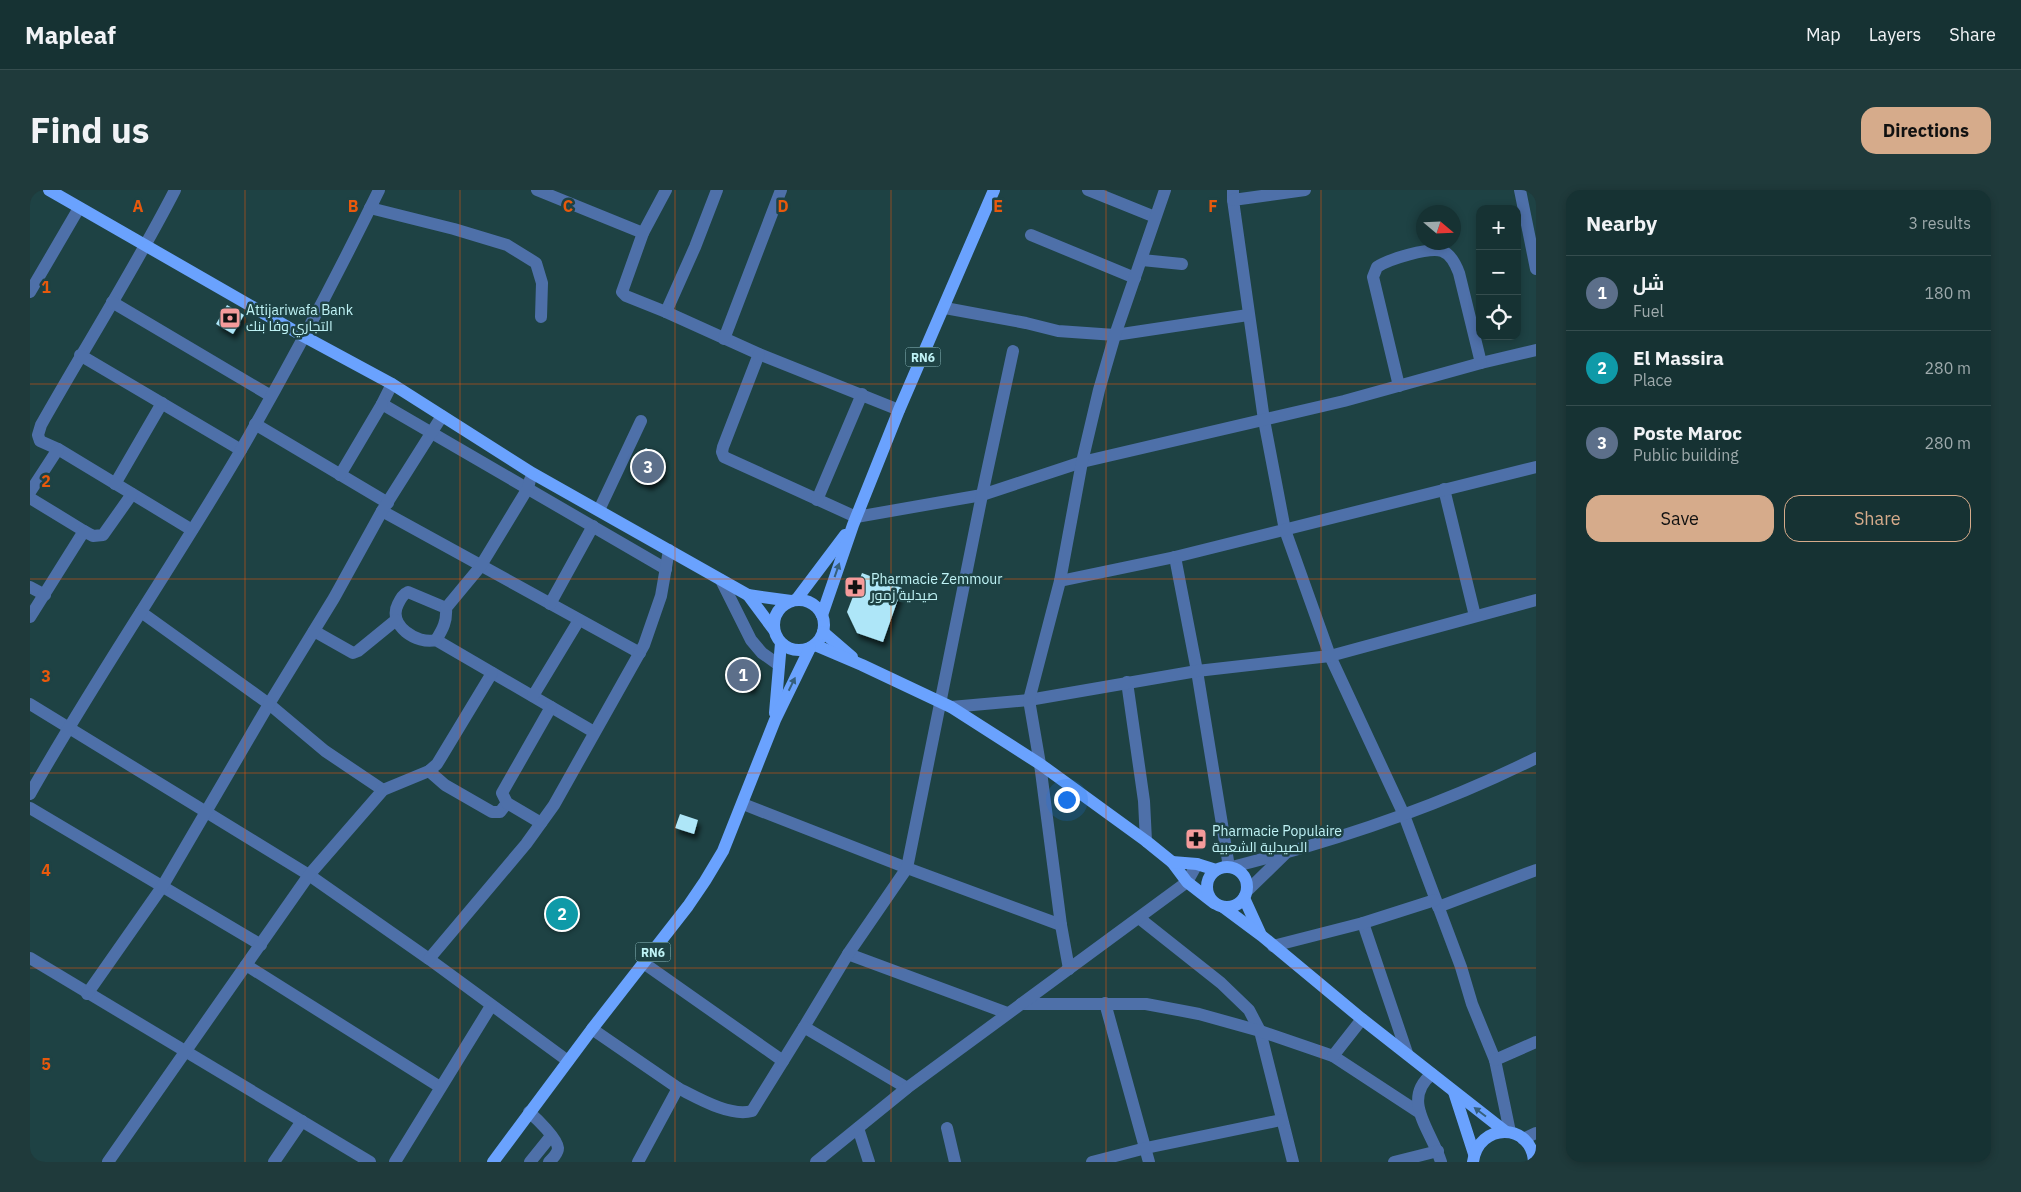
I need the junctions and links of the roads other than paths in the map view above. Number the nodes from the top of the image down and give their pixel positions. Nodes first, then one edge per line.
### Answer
1 (50, 190) edge
2 (175, 190) edge
3 (379, 190) edge
4 (537, 190) edge
5 (666, 190) edge
6 (717, 190) edge
7 (781, 190) edge
8 (994, 190) edge
9 (1088, 190) edge
10 (1165, 190) edge
11 (1305, 190) edge
12 (1520, 190) edge
13 (1233, 195) edge
14 (79, 208) junction
15 (370, 208) junction
16 (1530, 213) edge
17 (1155, 217) junction
18 (643, 233) junction
19 (1031, 235) dead end
20 (144, 245) junction
21 (1142, 260) junction
22 (1182, 264) dead end
23 (1536, 269) edge
24 (1135, 278) junction
25 (30, 292) edge
26 (112, 302) junction
27 (944, 308) junction
28 (666, 312) junction
29 (1248, 316) junction
30 (540, 317) dead end
31 (1115, 335) junction
32 (305, 337) junction
33 (724, 339) junction
34 (1536, 350) edge
35 (1013, 351) dead end
36 (759, 354) junction
37 (80, 355) junction
38 (1481, 363) junction
39 (392, 384) junction
40 (1399, 386) junction
41 (862, 394) junction
42 (271, 396) junction
43 (162, 403) junction
44 (382, 404) junction
45 (899, 410) junction
46 (442, 416) junction
47 (641, 420) dead end
48 (1264, 420) junction
49 (255, 424) junction
50 (431, 431) junction
51 (58, 450) junction
52 (241, 450) junction
53 (1082, 462) junction
54 (1536, 467) edge
55 (532, 473) junction
56 (340, 475) junction
57 (115, 484) junction
58 (528, 488) junction
59 (1444, 490) junction
60 (30, 492) edge
61 (132, 494) junction
62 (982, 495) junction
63 (30, 498) edge
64 (817, 500) junction
65 (385, 507) junction
66 (599, 510) junction
67 (854, 521) junction
68 (593, 526) junction
69 (192, 530) junction
70 (1285, 530) junction
71 (84, 531) junction
72 (669, 550) junction
73 (1175, 557) junction
74 (480, 567) junction
75 (666, 569) junction
76 (721, 580) junction
77 (1060, 581) junction
78 (30, 586) edge
79 (44, 595) junction
80 (748, 595) junction
81 (1536, 600) edge
82 (794, 601) junction
83 (550, 604) junction
84 (446, 608) junction
85 (141, 612) junction
86 (822, 615) junction
87 (1475, 616) junction
88 (30, 618) edge
89 (396, 620) junction
90 (580, 620) junction
91 (774, 630) junction
92 (314, 631) junction
93 (823, 632) junction
94 (436, 640) junction
95 (780, 643) junction
96 (813, 646) junction
97 (640, 653) junction
98 (1330, 656) junction
99 (862, 665) junction
100 (779, 666) junction
101 (1197, 671) junction
102 (492, 673) junction
103 (1127, 682) junction
104 (533, 696) junction
105 (1029, 700) junction
106 (30, 704) edge
107 (269, 704) junction
108 (946, 705) junction
109 (551, 707) junction
110 (774, 720) junction
111 (67, 728) junction
112 (594, 732) junction
113 (1536, 758) edge
114 (1040, 764) junction
115 (430, 771) junction
116 (383, 790) junction
117 (30, 794) edge
118 (507, 803) junction
119 (743, 804) junction
120 (30, 808) edge
121 (206, 812) junction
122 (1404, 815) junction
123 (541, 823) junction
124 (1146, 841) junction
125 (1285, 854) junction
126 (1172, 862) junction
127 (1197, 864) junction
128 (1230, 867) junction
129 (907, 868) junction
130 (1216, 870) junction
131 (1536, 870) edge
132 (309, 875) junction
133 (1186, 882) junction
134 (162, 886) junction
135 (1245, 894) junction
136 (1437, 904) junction
137 (1218, 905) junction
138 (1139, 918) junction
139 (1362, 923) junction
140 (1061, 925) junction
141 (1262, 936) junction
142 (261, 945) junction
143 (1273, 946) junction
144 (848, 954) junction
145 (30, 958) edge
146 (430, 959) junction
147 (645, 964) junction
148 (246, 965) junction
149 (1069, 970) junction
150 (88, 994) junction
151 (1106, 1003) junction
152 (1021, 1004) junction
153 (491, 1006) junction
154 (1007, 1013) junction
155 (1362, 1019) junction
156 (804, 1027) junction
157 (592, 1029) junction
158 (1260, 1030) junction
159 (1536, 1042) edge
160 (185, 1052) junction
161 (1407, 1054) junction
162 (1333, 1056) junction
163 (1495, 1060) junction
164 (568, 1061) junction
165 (783, 1061) junction
166 (1432, 1074) junction
167 (440, 1087) junction
168 (678, 1088) junction
169 (907, 1088) junction
170 (1454, 1092) junction
171 (529, 1112) junction
172 (1420, 1113) junction
173 (1281, 1120) junction
174 (302, 1121) junction
175 (858, 1128) junction
176 (947, 1128) dead end
177 (1508, 1132) junction
178 (1536, 1133) edge
179 (551, 1136) junction
180 (1523, 1139) junction
181 (1146, 1148) junction
182 (1439, 1156) edge
183 (1473, 1158) edge
184 (1535, 1158) edge
185 (108, 1162) edge
186 (274, 1162) edge
187 (370, 1162) edge
188 (395, 1162) edge
189 (493, 1162) edge
190 (530, 1162) edge
191 (549, 1162) edge
192 (638, 1162) edge
193 (816, 1162) edge
194 (869, 1162) edge
195 (955, 1162) edge
196 (1092, 1162) edge
197 (1149, 1162) edge
198 (1293, 1162) edge
199 (1394, 1162) edge

1 - 14 main road
2 - 20 street
3 - 15 street
4 - 18 street
5 - 18 street
6 - 28 street
7 - 33 street
8 - 27 main road, RN6
9 - 17 street
10 - 17 street
11 - 13 street
12 - 16 street
13 - 29 street
14 - 20 main road
14 - 25 street
15 - 30 street
15 - 32 street
16 - 23 street
17 - 21 street
18 - 28 street
19 - 24 street
20 - 26 street
20 - 32 main road
21 - 22 street
21 - 24 street
24 - 31 street
26 - 37 street
26 - 42 street
27 - 31 street
27 - 45 main road, RN6
28 - 33 street
29 - 31 street
29 - 48 street
31 - 53 street
32 - 39 main road
32 - 42 street
33 - 36 street
34 - 38 street
35 - 62 street
36 - 41 street
36 - 64 street
37 - 43 street
37 - 51 street
38 - 40 street
38 - 40 street
39 - 44 street
39 - 46 main road
40 - 48 street
41 - 45 street
41 - 64 street
42 - 49 street
43 - 52 street
43 - 57 street
44 - 50 street
44 - 56 street
45 - 67 main road, RN6
46 - 50 street
46 - 55 main road
47 - 66 street
48 - 53 street
48 - 70 street
49 - 52 street
49 - 56 street
50 - 58 street
50 - 65 street
51 - 57 street
51 - 60 street
52 - 69 street
53 - 62 street
53 - 77 street
54 - 59 street
55 - 58 street
55 - 66 main road
56 - 65 street
57 - 61 street
58 - 68 street
58 - 74 street
59 - 70 street
59 - 87 street
61 - 69 street
61 - 71 street
62 - 67 street
62 - 108 street
63 - 71 street
64 - 67 street
65 - 74 street
65 - 92 street
66 - 72 main road
67 - 82 main road, RN6
86 -> 67 main road, RN6
68 - 75 street
68 - 83 street
69 - 85 street
70 - 73 street
70 - 98 street
71 - 79 street
72 - 75 street
72 - 76 main road
73 - 77 street
73 - 101 street
74 - 83 street
74 - 84 street
75 - 97 street
76 - 80 main road
76 - 100 street
77 - 105 street
78 - 79 street
79 - 88 street
80 - 82 main road
80 - 91 main road
81 - 87 street
82 - 86 main road
82 - 91 main road, RN6
83 - 90 street
84 - 89 street
84 - 94 street
85 - 107 street
85 - 111 street
86 - 93 main road, RN6
87 - 98 street
89 - 92 street
89 - 94 street
90 - 97 street
90 - 104 street
91 - 95 main road, RN6
92 - 107 street
93 - 96 main road, RN6
93 - 99 main road
94 - 102 street
95 - 96 main road
95 - 100 main road, RN6
96 - 99 main road
110 -> 96 main road, RN6
97 - 112 street
98 - 101 street
98 - 122 street
99 - 108 main road
100 - 110 main road, RN6
101 - 103 street
101 - 128 street
102 - 104 street
102 - 115 street
103 - 105 street
103 - 124 street
104 - 109 street
105 - 108 street
105 - 114 street
106 - 111 street
107 - 116 street
107 - 121 street
108 - 114 main road
108 - 129 street
109 - 112 street
109 - 118 street
110 - 119 main road, RN6
111 - 117 street
111 - 121 street
112 - 123 street
113 - 122 street
114 - 124 main road
114 - 140 street
115 - 116 street
115 - 118 street
116 - 132 street
118 - 123 street
119 - 129 street
119 - 147 main road, RN6
120 - 134 street
121 - 132 street
121 - 134 street
122 - 125 street
122 - 136 street
123 - 146 street
124 - 126 main road
125 - 128 street
125 - 135 street
126 - 127 main road
126 - 133 main road
127 - 130 main road
127 - 133 street
128 - 130 main road
128 - 135 main road
129 - 140 street
129 - 144 street
130 - 137 main road
131 - 136 street
132 - 142 street
132 - 146 street
133 - 137 main road
133 - 138 street
134 - 142 street
134 - 150 street
135 - 137 main road
135 - 141 main road
136 - 139 street
136 - 163 street
137 - 141 main road
138 - 149 street
138 - 158 street
139 - 143 street
139 - 161 street
140 - 149 street
141 - 143 main road
142 - 148 street
143 - 155 main road
144 - 154 street
144 - 156 street
145 - 150 street
146 - 153 street
147 - 157 main road, RN6
147 - 165 street
148 - 160 street
148 - 167 street
149 - 152 street
150 - 160 street
151 - 152 street
151 - 158 street
151 - 181 street
152 - 154 street
153 - 164 street
153 - 167 street
154 - 169 street
155 - 161 main road
155 - 162 street
156 - 165 street
156 - 169 street
157 - 164 main road, RN6
157 - 168 street
158 - 162 street
158 - 173 street
159 - 163 street
160 - 174 street
160 - 185 street
161 - 166 main road
162 - 172 street
163 - 177 street
164 - 171 main road, RN6
165 - 168 street
166 - 170 main road
166 - 172 street
167 - 188 street
168 - 192 street
169 - 175 street
177 -> 170 main road
170 - 183 main road
171 - 179 street
171 - 189 main road, RN6
172 - 182 street
173 - 181 street
173 - 198 street
174 - 186 street
174 - 187 street
175 - 193 street
175 - 194 street
176 - 195 street
177 - 180 main road
177 - 183 main road
178 - 180 street
179 - 190 street
179 - 191 street
180 - 184 main road
181 - 196 street
181 - 197 street
182 - 199 street

